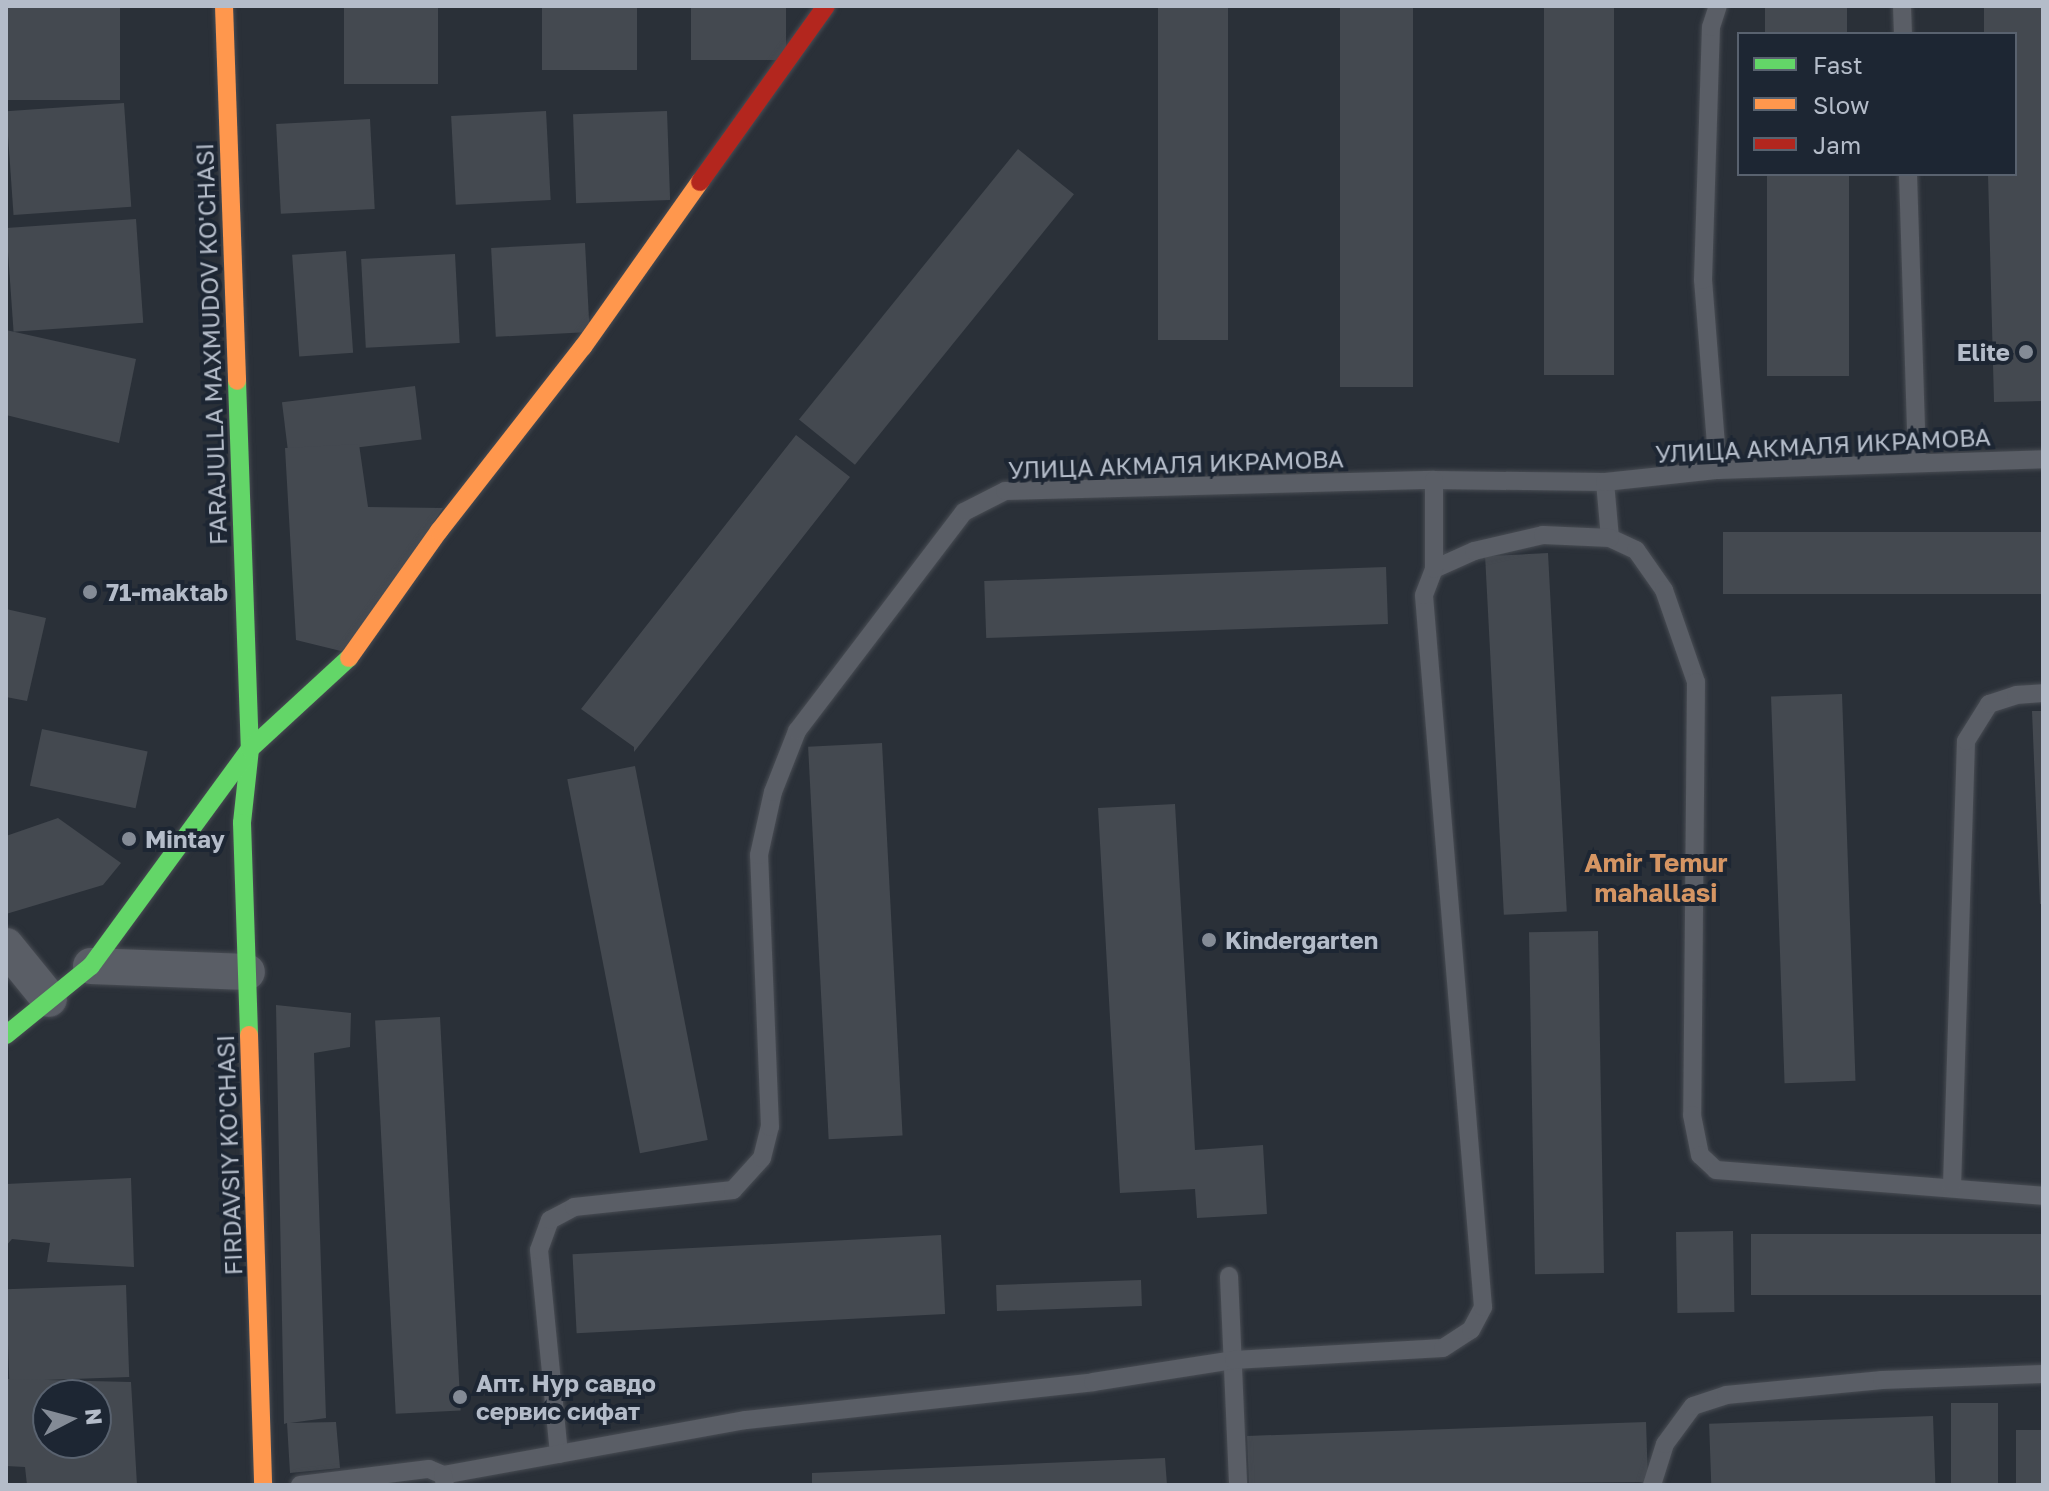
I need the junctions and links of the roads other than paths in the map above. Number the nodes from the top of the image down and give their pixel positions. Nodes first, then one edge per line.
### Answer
1 (224, 6) edge
2 (826, 6) edge
3 (1718, 6) edge
4 (1902, 6) edge
5 (1903, 32) edge
6 (1908, 176) edge
7 (2043, 459) edge
8 (1917, 463) junction
9 (1718, 470) junction
10 (1434, 480) junction
11 (1605, 482) junction
12 (1610, 538) junction
13 (1434, 569) junction
14 (2043, 693) edge
15 (250, 749) junction
16 (242, 823) joint
17 (6, 946) edge
18 (91, 966) junction
19 (247, 972) junction
20 (49, 999) junction
21 (6, 1035) edge
22 (1952, 1186) junction
23 (2043, 1196) edge
24 (1229, 1276) dead end
25 (1234, 1360) junction
26 (2043, 1374) edge
27 (559, 1454) junction
28 (444, 1480) edge
29 (263, 1485) edge
30 (300, 1485) edge
31 (1238, 1485) edge
32 (1652, 1485) edge

1 - 15 main road, FARAJULLA MAXMUDOV KO'CHASI
2 - 15 main road
3 - 9 lane
4 - 5 lane
6 - 8 lane
7 - 8 lane, УЛИЦА АКМАЛЯ ИКРАМОВА
8 - 9 lane, УЛИЦА АКМАЛЯ ИКРАМОВА
9 - 11 lane, УЛИЦА АКМАЛЯ ИКРАМОВА
10 - 11 lane, УЛИЦА АКМАЛЯ ИКРАМОВА
10 - 13 lane
10 - 27 lane, УЛИЦА АКМАЛЯ ИКРАМОВА
11 - 12 lane
12 - 13 lane
12 - 22 lane
13 - 25 lane
14 - 22 lane
15 - 16 main road, FARAJULLA MAXMUDOV KO'CHASI
15 - 18 main road
16 - 19 main road, FIRDAVSIY KO'CHASI
17 - 20 street
18 - 19 street
18 - 20 main road
19 - 29 main road, FIRDAVSIY KO'CHASI
20 - 21 main road
22 - 23 lane
24 - 25 lane
25 - 27 lane
25 - 31 lane
26 - 32 lane
27 - 28 lane
28 - 30 lane

